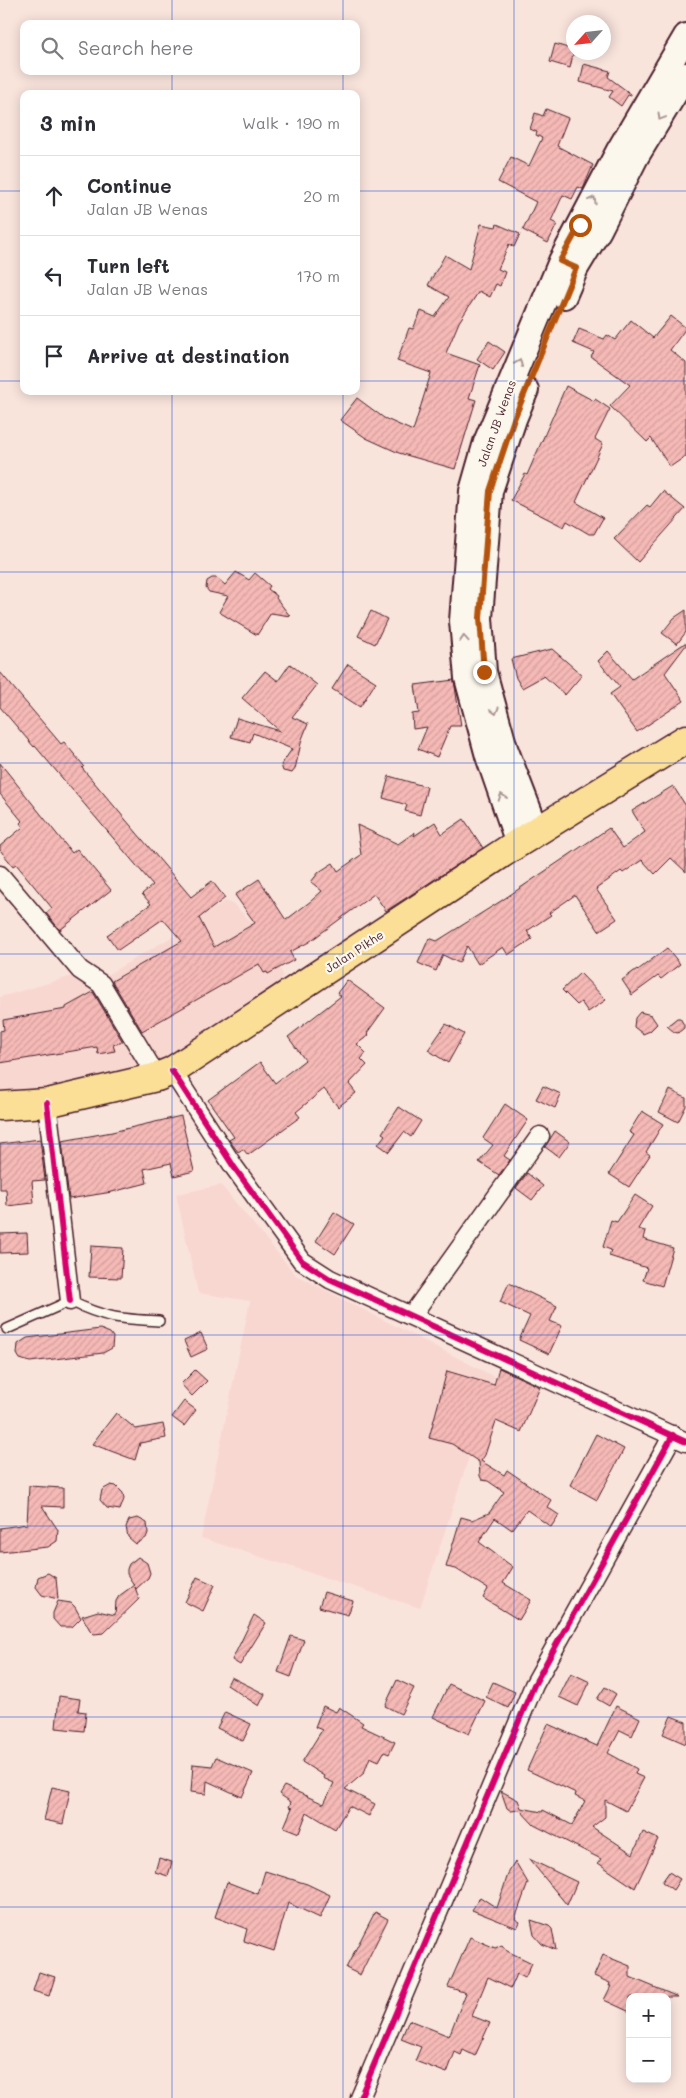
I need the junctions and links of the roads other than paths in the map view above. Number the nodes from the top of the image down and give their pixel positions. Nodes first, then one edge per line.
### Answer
1 (686, 36) edge
2 (686, 75) edge
3 (568, 265) junction
4 (686, 739) edge
5 (528, 837) junction
6 (0, 875) edge
7 (165, 1074) junction
8 (46, 1103) junction
9 (0, 1106) edge
10 (540, 1136) dead end
11 (70, 1301) junction
12 (412, 1315) junction
13 (159, 1321) dead end
14 (7, 1329) dead end
15 (679, 1439) edge
16 (360, 2098) edge

3 -> 1 main road, Jalan JB Wenas
2 -> 3 main road, Jalan JB Wenas
3 - 5 main road, Jalan JB Wenas
4 - 5 highway, Jalan Pikhe
5 - 7 highway, Jalan Pikhe
6 - 7 street
7 - 8 highway, Jalan Pikhe
7 - 12 street
8 - 9 highway, Jalan Pikhe
8 - 11 street
10 - 12 street
11 - 13 lane
11 - 14 lane
12 - 15 street
15 - 16 street

